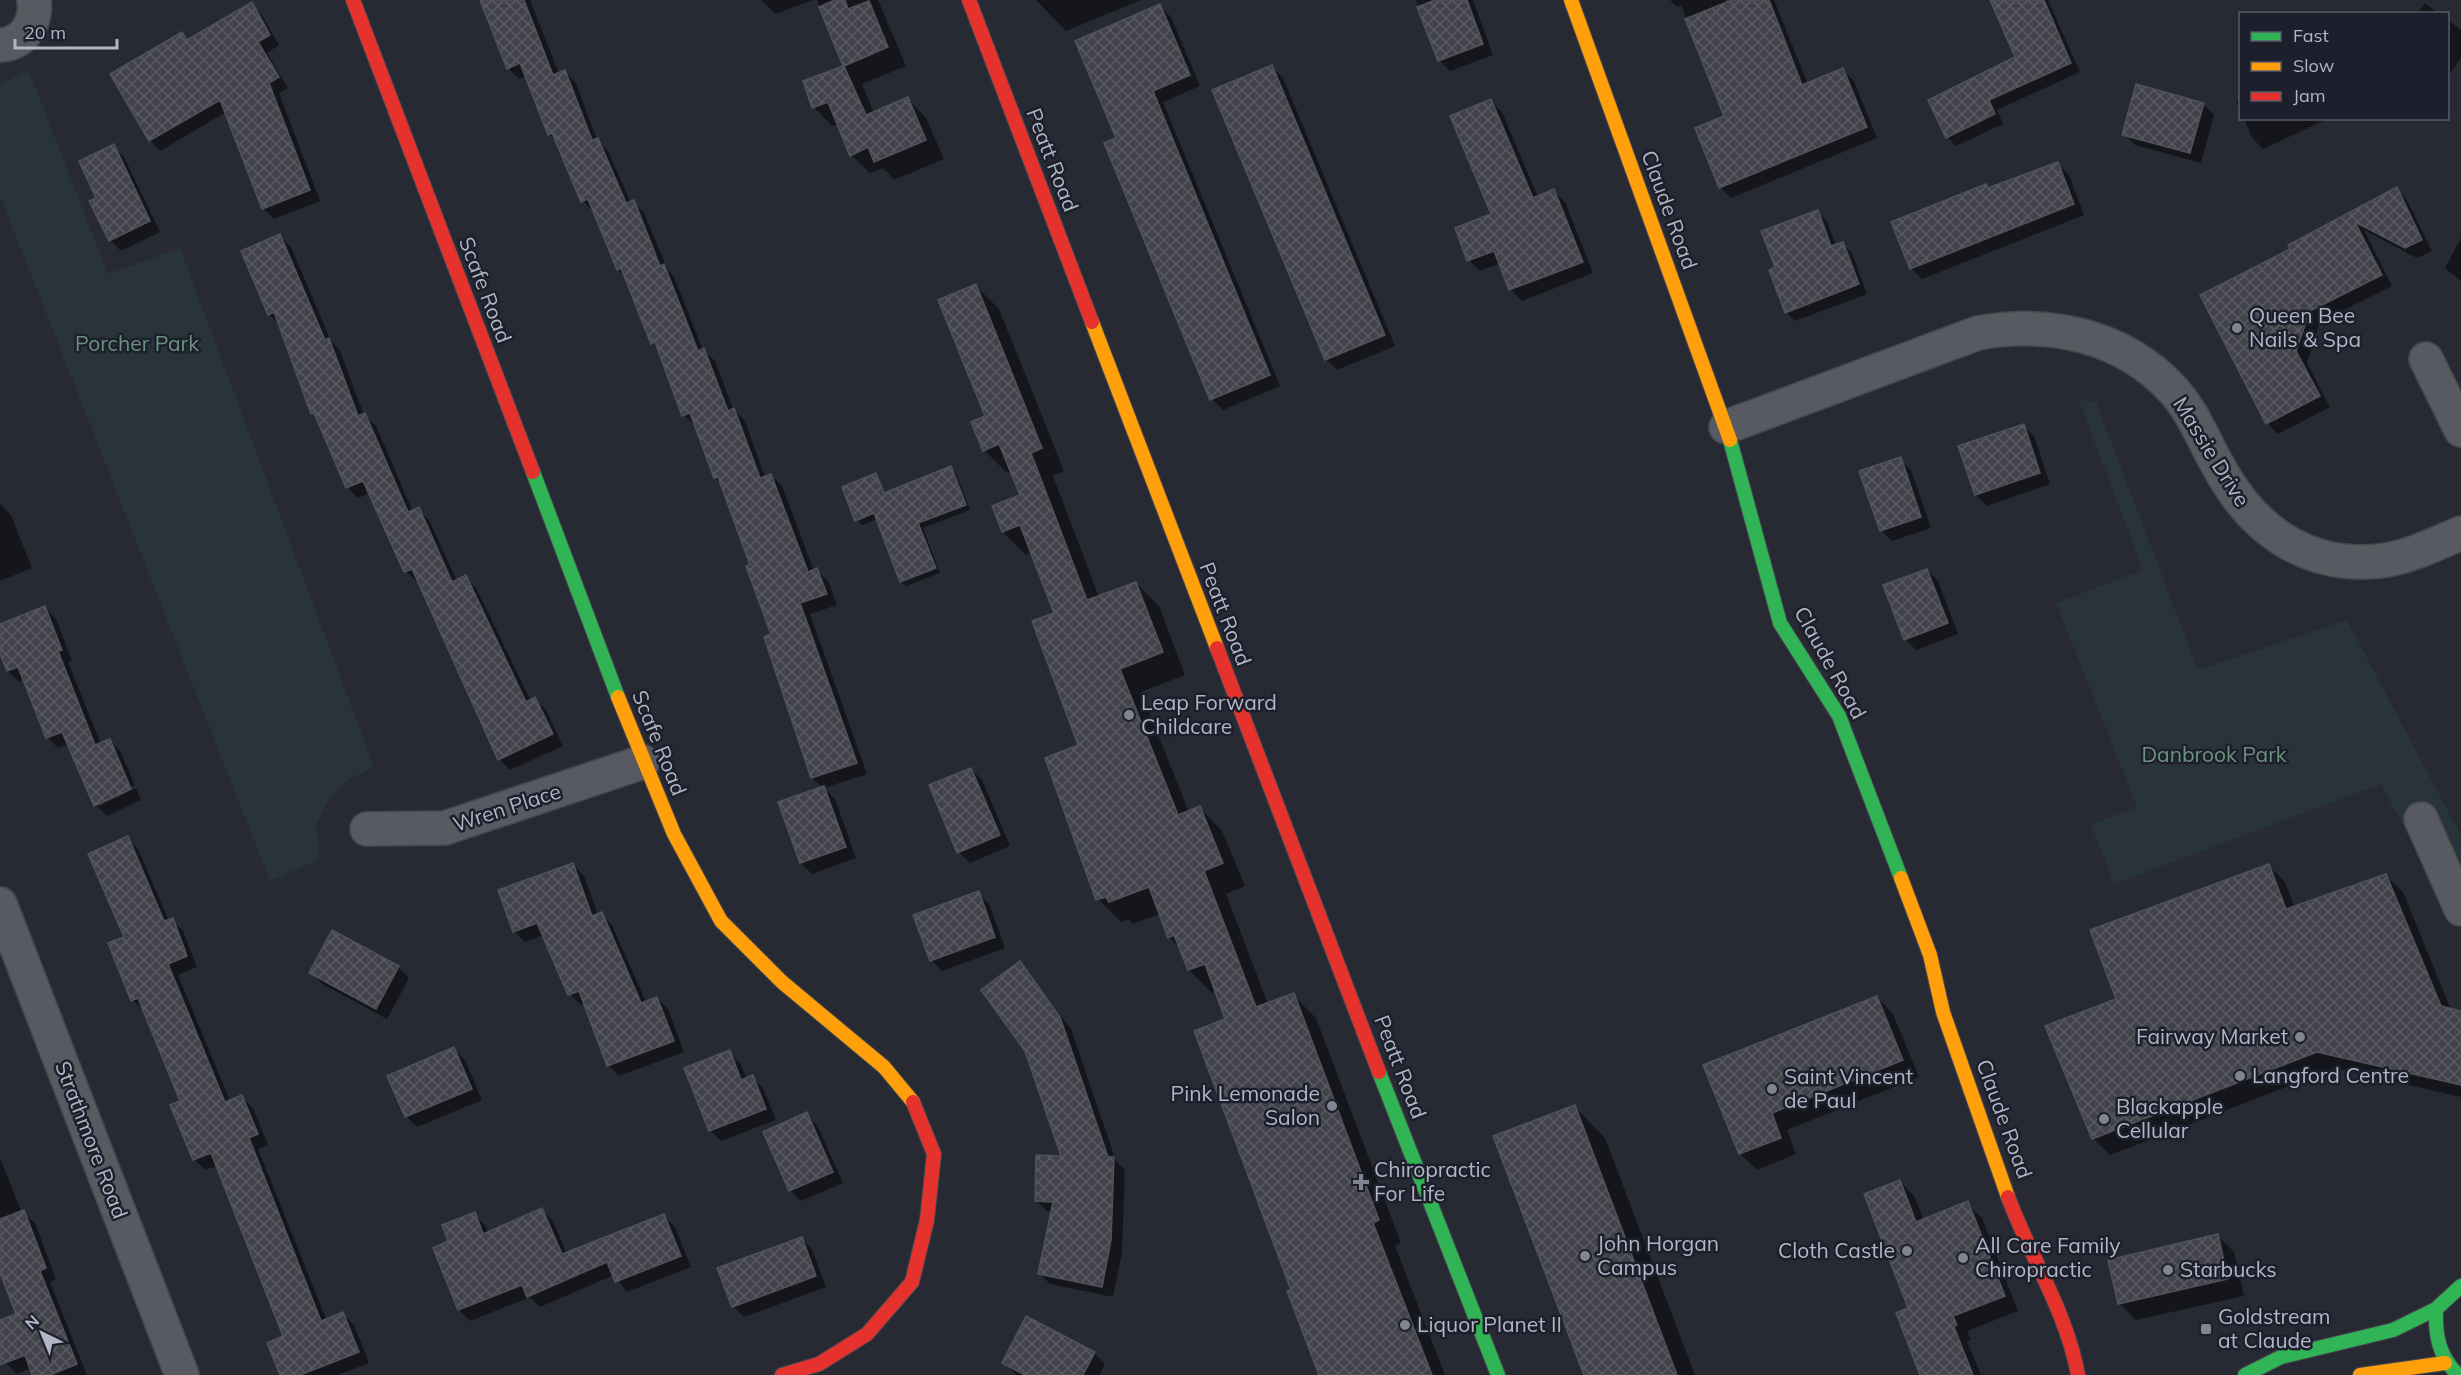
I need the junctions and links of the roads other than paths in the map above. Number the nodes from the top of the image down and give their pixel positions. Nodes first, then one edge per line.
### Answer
1 (34, 0) edge
2 (353, 0) edge
3 (969, 0) edge
4 (1571, 0) edge
5 (0, 45) edge
6 (2426, 359) dead end
7 (1726, 428) junction
8 (2461, 430) edge
9 (2461, 533) edge
10 (643, 762) junction
11 (2421, 819) dead end
12 (367, 829) dead end
13 (0, 904) edge
14 (2461, 909) edge
15 (2461, 1286) edge
16 (2436, 1309) junction
17 (2445, 1363) junction
18 (182, 1375) edge
19 (782, 1375) edge
20 (1498, 1375) edge
21 (2078, 1375) edge
22 (2245, 1375) edge
23 (2360, 1375) edge
24 (2458, 1375) edge

1 - 5 street
2 - 10 street, Scafe Road
3 - 20 street, Peatt Road
4 - 7 street, Claude Road
6 - 8 street
7 - 9 street, Massie Drive
7 - 21 street, Claude Road
10 - 12 street, Wren Place
10 - 19 street, Scafe Road
11 - 14 street
13 - 18 street, Strathmore Road
15 - 16 street
16 - 17 street
16 - 22 street
17 - 23 street
17 - 24 street

